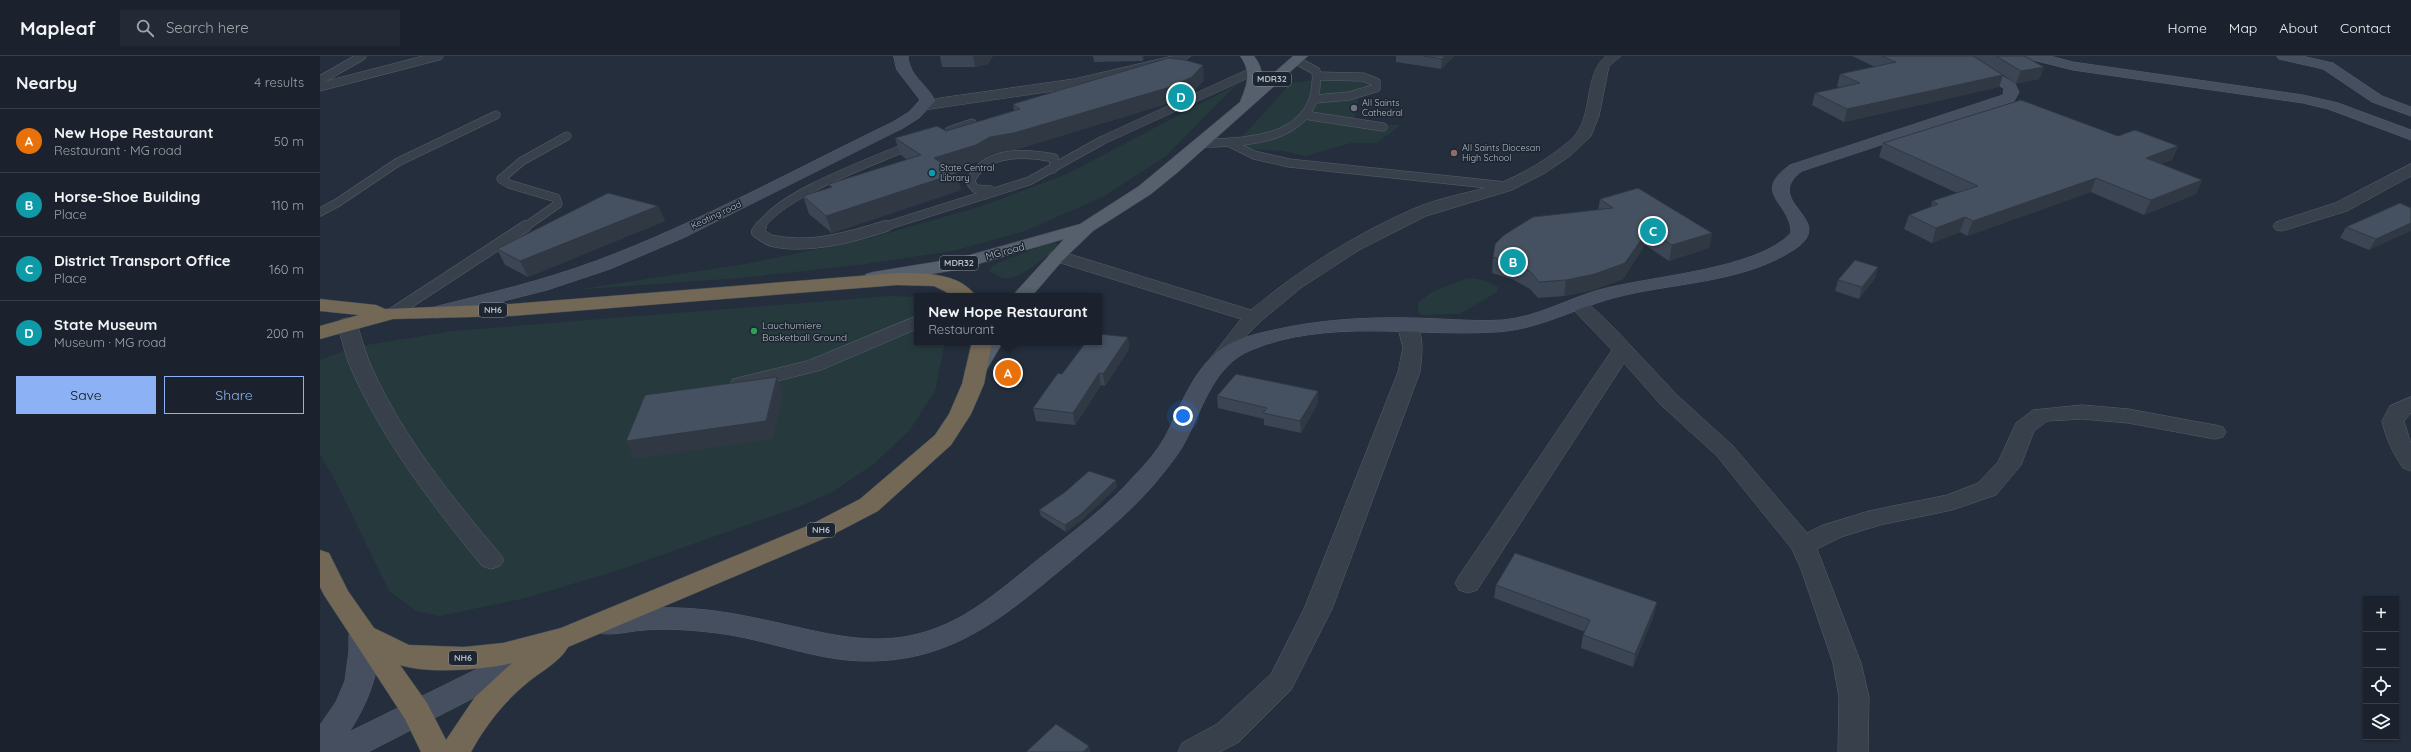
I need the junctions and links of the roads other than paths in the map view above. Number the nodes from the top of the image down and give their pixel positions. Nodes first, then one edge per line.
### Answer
1 (362, 56) edge
2 (439, 56) edge
3 (901, 56) edge
4 (1184, 56) edge
5 (1247, 56) edge
6 (1614, 56) edge
7 (1961, 56) edge
8 (2034, 56) edge
9 (2284, 56) edge
10 (1298, 58) edge
11 (1256, 70) junction
12 (1317, 76) junction
13 (320, 80) edge
14 (320, 87) edge
15 (1315, 99) junction
16 (1246, 105) junction
17 (923, 106) junction
18 (2411, 112) edge
19 (496, 115) dead end
20 (1304, 115) junction
21 (972, 123) edge
22 (1384, 127) dead end
23 (942, 133) edge
24 (2411, 135) edge
25 (567, 136) dead end
26 (919, 141) edge
27 (1204, 143) junction
28 (1230, 143) junction
29 (1053, 169) junction
30 (2411, 170) edge
31 (1506, 186) junction
32 (996, 191) junction
33 (320, 212) edge
34 (2282, 226) dead end
35 (1088, 227) junction
36 (1057, 256) junction
37 (827, 284) junction
38 (962, 293) edge
39 (1025, 293) edge
40 (1578, 304) junction
41 (320, 305) edge
42 (436, 312) junction
43 (393, 313) junction
44 (1254, 317) junction
45 (914, 323) edge
46 (347, 324) junction
47 (1407, 324) junction
48 (320, 333) edge
49 (981, 345) edge
50 (991, 345) edge
51 (1622, 350) junction
52 (1216, 364) junction
53 (976, 372) junction
54 (725, 387) edge
55 (2411, 404) edge
56 (2215, 432) dead end
57 (2411, 463) edge
58 (1803, 545) junction
59 (320, 558) edge
60 (491, 560) dead end
61 (1468, 583) dead end
62 (575, 634) junction
63 (363, 635) junction
64 (416, 712) junction
65 (320, 746) edge
66 (339, 752) edge
67 (436, 752) edge
68 (455, 752) edge
69 (1193, 752) edge
70 (1853, 752) edge

1 - 13 lane
2 - 14 lane
3 - 17 street
4 - 17 street
5 - 11 main road
6 - 31 street
7 - 40 street
8 - 24 street
9 - 18 street
10 - 12 lane
10 - 16 main road, MDR32
11 - 16 main road, MG road
11 - 29 lane
12 - 15 lane
12 - 15 lane
15 - 20 lane
16 - 27 main road, MG road / MDR32
17 - 42 street, Keating road
19 - 33 lane
20 - 22 lane
20 - 28 lane
21 - 23 lane
25 - 43 lane
26 - 32 lane
27 - 28 lane
27 - 35 main road, MG road / MDR32
28 - 31 lane
29 - 32 lane
29 - 32 lane
30 - 34 street
31 - 44 street
35 - 36 main road, MG road / MDR32
35 - 37 main road, MG road / MDR32
36 - 39 main road, MG road / MDR32
36 - 44 street
37 - 38 highway, NH6
37 - 42 highway, NH6
40 - 47 street
40 - 51 street
41 - 43 highway, NH6
42 - 43 highway, NH6
43 - 46 highway, NH6
44 - 52 street
45 - 54 street
46 - 48 highway, NH6
46 - 60 street
47 - 52 street
47 - 69 street
49 - 53 highway, NH6
50 - 53 main road
51 - 58 street
51 - 61 street
52 - 62 street
53 - 62 highway, NH6
55 - 57 street
56 - 58 street
58 - 70 street
59 - 63 highway
62 - 63 highway, NH6
62 - 64 street
62 - 68 highway, NH6
63 - 64 highway
63 - 65 street
64 - 66 street
64 - 67 highway

